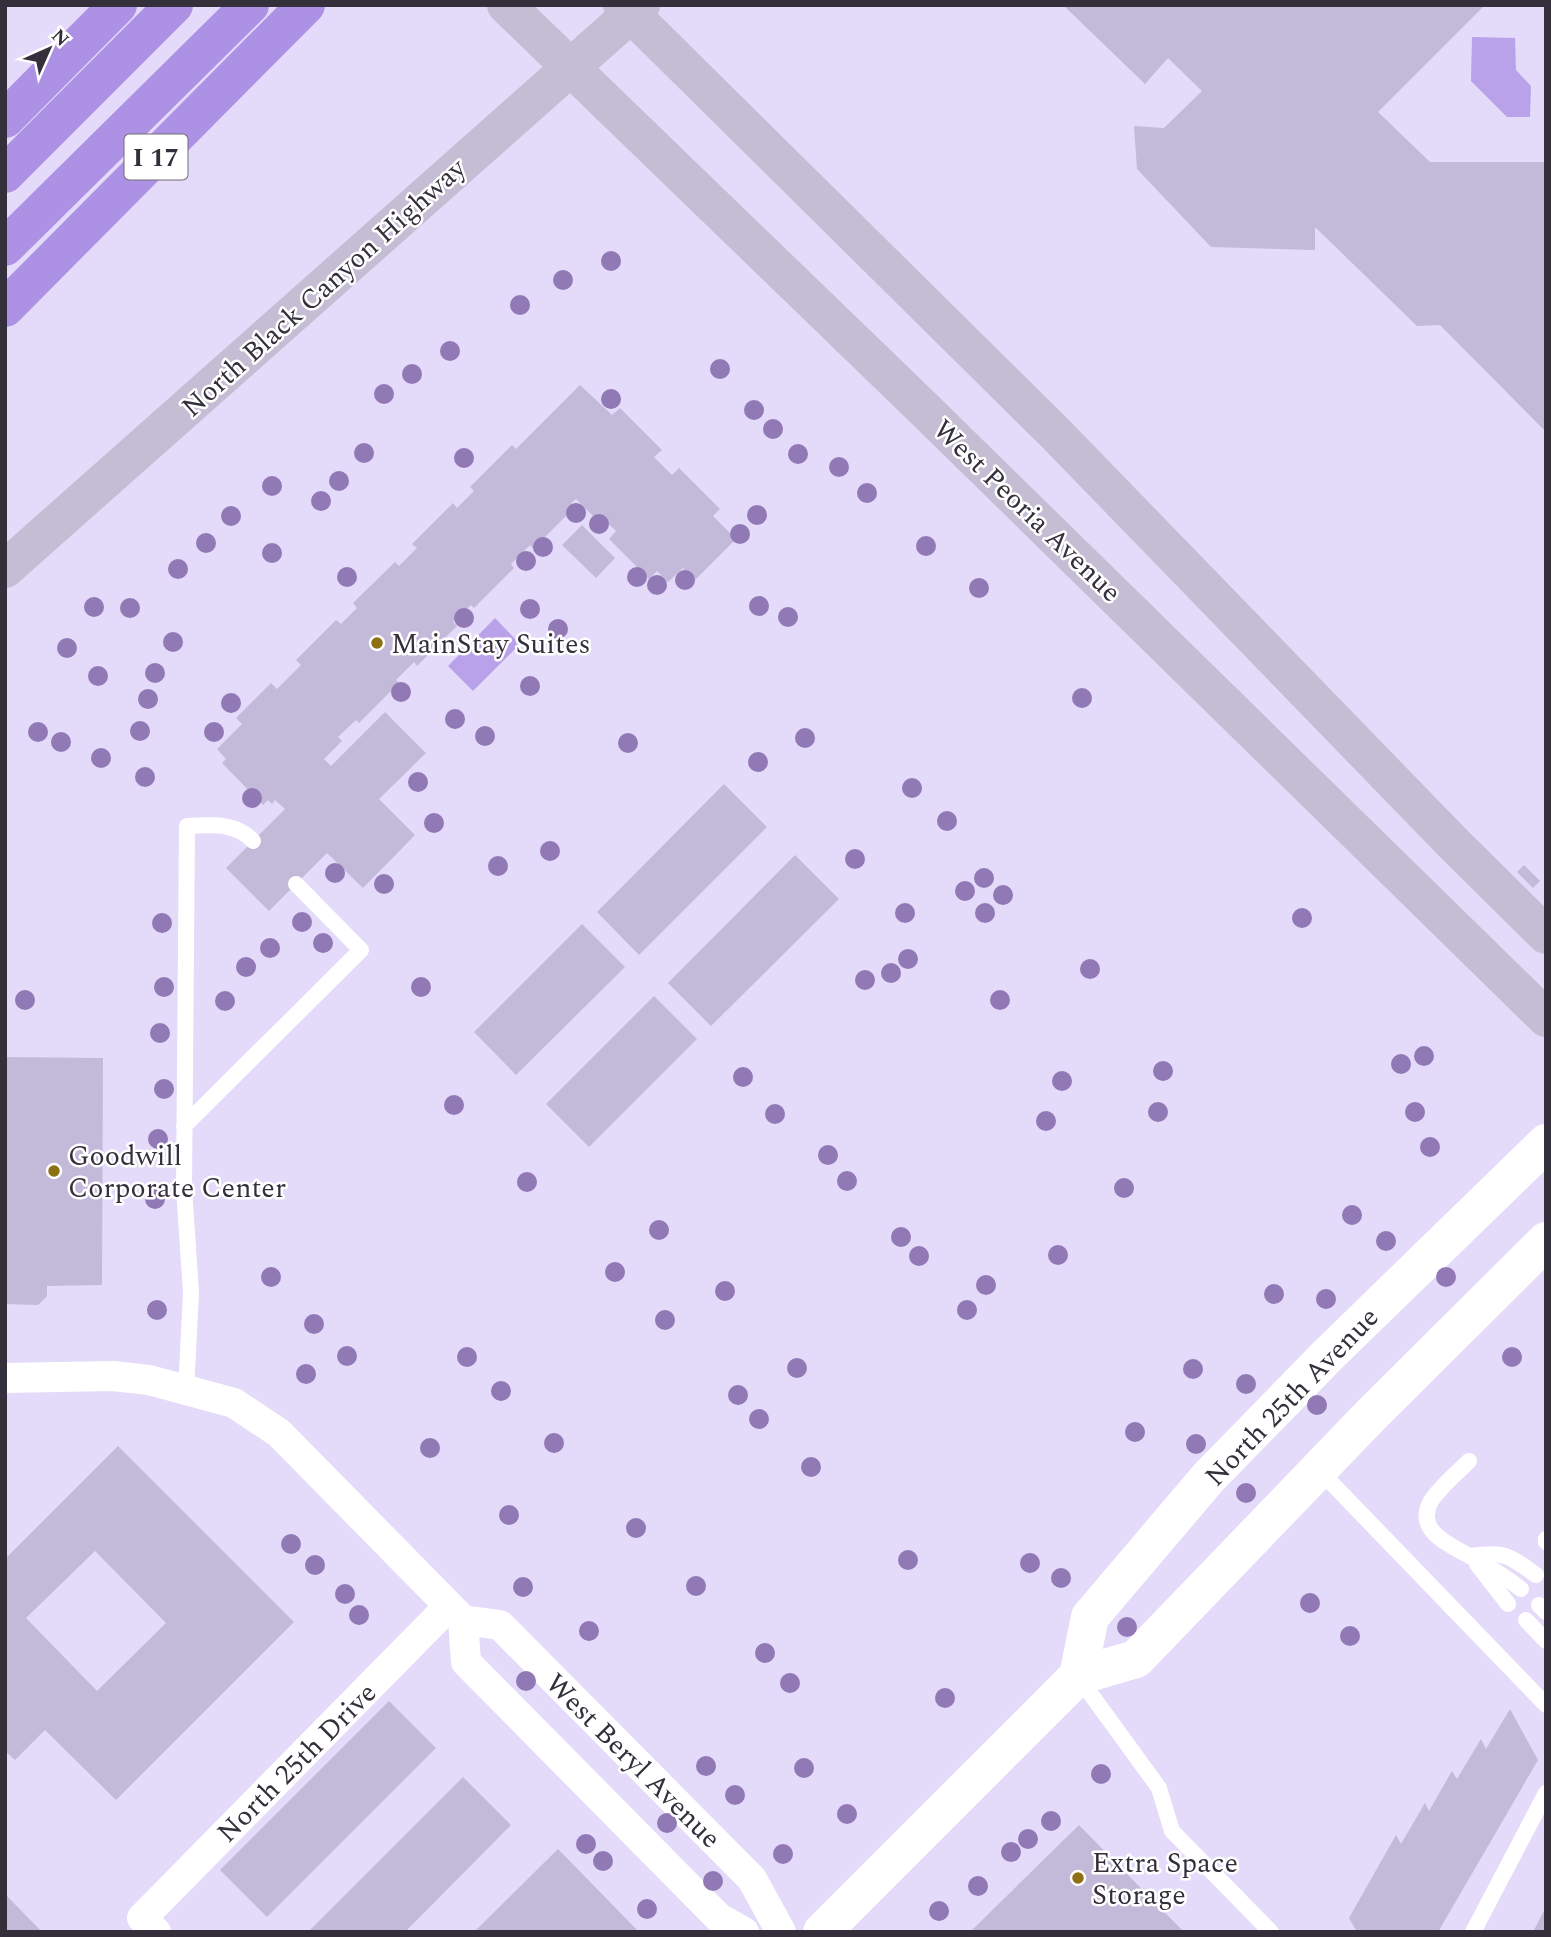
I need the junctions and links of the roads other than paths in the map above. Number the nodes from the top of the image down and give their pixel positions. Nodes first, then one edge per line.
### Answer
1 (118, 5) edge
2 (174, 5) edge
3 (250, 5) edge
4 (306, 5) edge
5 (506, 5) edge
6 (631, 8) edge
7 (572, 66) junction
8 (5, 119) edge
9 (5, 174) edge
10 (5, 247) edge
11 (5, 308) edge
12 (5, 569) edge
13 (253, 841) dead end
14 (296, 884) dead end
15 (1546, 935) edge
16 (1546, 1018) edge
17 (184, 1126) junction
18 (1546, 1143) edge
19 (1546, 1241) edge
20 (5, 1378) edge
21 (186, 1390) junction
22 (1469, 1461) dead end
23 (1319, 1470) junction
24 (1471, 1556) junction
25 (1536, 1575) dead end
26 (1521, 1588) dead end
27 (1508, 1604) dead end
28 (456, 1613) junction
29 (1526, 1620) dead end
30 (1546, 1641) edge
31 (1077, 1676) junction
32 (1546, 1705) edge
33 (1546, 1793) edge
34 (149, 1925) edge
35 (744, 1932) edge
36 (781, 1932) edge
37 (822, 1932) edge
38 (1271, 1932) edge
39 (1473, 1932) edge

1 - 8 highway
2 - 9 highway
3 - 10 highway
4 - 11 highway, I 17
5 - 7 main road, West Peoria Avenue
6 - 7 main road, North Black Canyon Highway
6 - 15 main road
7 - 12 main road, North Black Canyon Highway
7 - 16 main road, West Peoria Avenue
13 - 17 lane
14 - 17 lane
17 - 21 lane
18 - 31 street, North 25th Avenue
19 - 23 street
20 - 21 street
21 - 28 street
22 - 24 lane
23 - 31 street
23 - 32 lane
24 - 25 lane
24 - 26 lane
24 - 27 lane
28 - 34 street, North 25th Drive
28 - 35 street, West Beryl Avenue
28 - 36 street, West Beryl Avenue
29 - 30 lane
31 - 37 street
31 - 38 lane
33 - 39 lane

